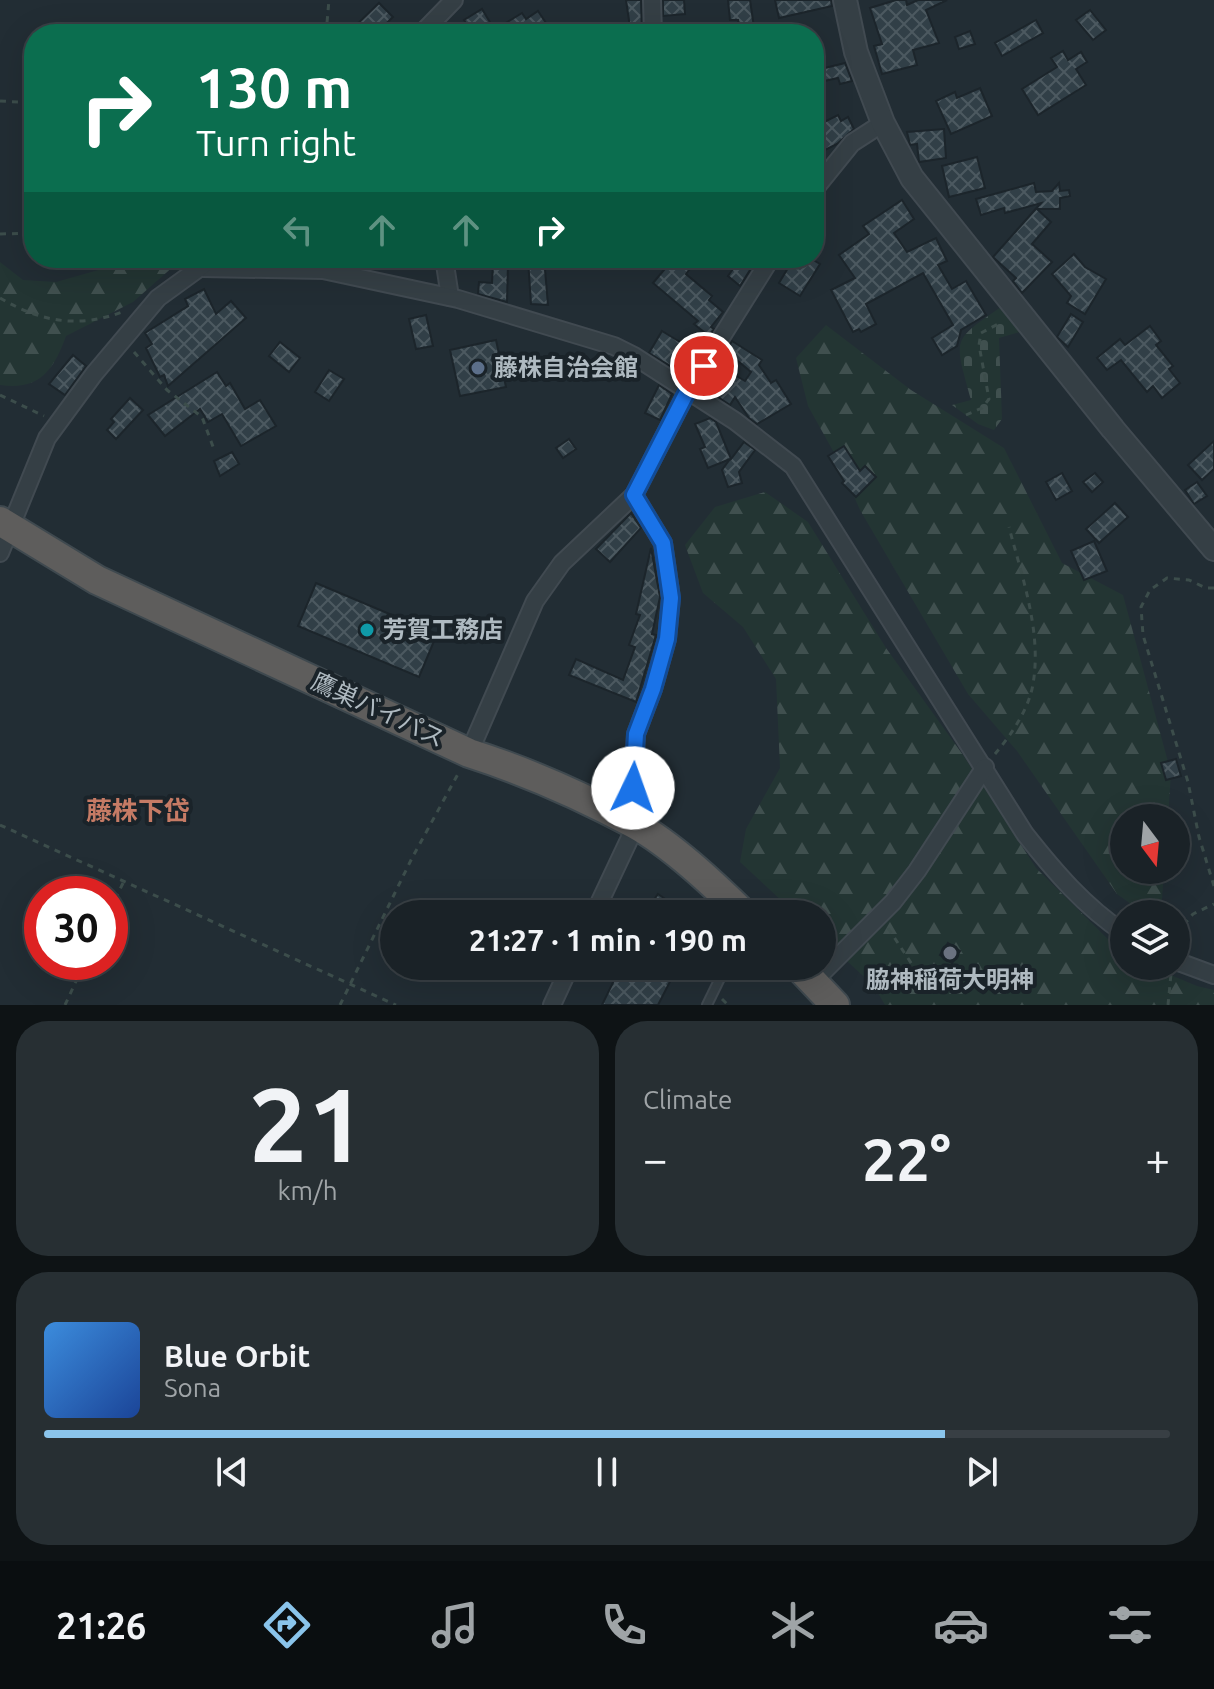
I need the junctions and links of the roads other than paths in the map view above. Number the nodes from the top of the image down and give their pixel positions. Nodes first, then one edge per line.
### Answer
1 (454, 0) edge
2 (652, 0) edge
3 (845, 0) edge
4 (431, 24) edge
5 (653, 24) edge
6 (883, 123) junction
7 (824, 178) edge
8 (200, 268) edge
9 (290, 268) edge
10 (446, 268) edge
11 (765, 268) edge
12 (450, 297) junction
13 (687, 392) junction
14 (634, 495) junction
15 (4, 535) edge
16 (1214, 549) edge
17 (469, 753) junction
18 (985, 767) junction
19 (636, 825) junction
20 (601, 900) edge
21 (730, 900) edge
22 (1110, 923) edge
23 (836, 949) edge
24 (1190, 966) edge
25 (1214, 975) edge
26 (564, 980) edge
27 (719, 980) edge
28 (812, 980) edge
29 (552, 1005) edge
30 (707, 1005) edge
31 (835, 1005) edge

1 - 4 street
2 - 5 street
3 - 6 street
6 - 7 street
6 - 16 street
8 - 15 street
9 - 12 street
10 - 12 street
11 - 13 street
12 - 13 street
13 - 14 street
13 - 18 street
14 - 17 street
14 - 19 street
15 - 17 highway, 鷹巣バイパス
17 - 19 highway, 鷹巣バイパス
18 - 22 street
18 - 23 street
19 - 20 street
19 - 21 highway, 鷹巣バイパス
24 - 25 street
26 - 29 street
27 - 30 lane
28 - 31 highway

